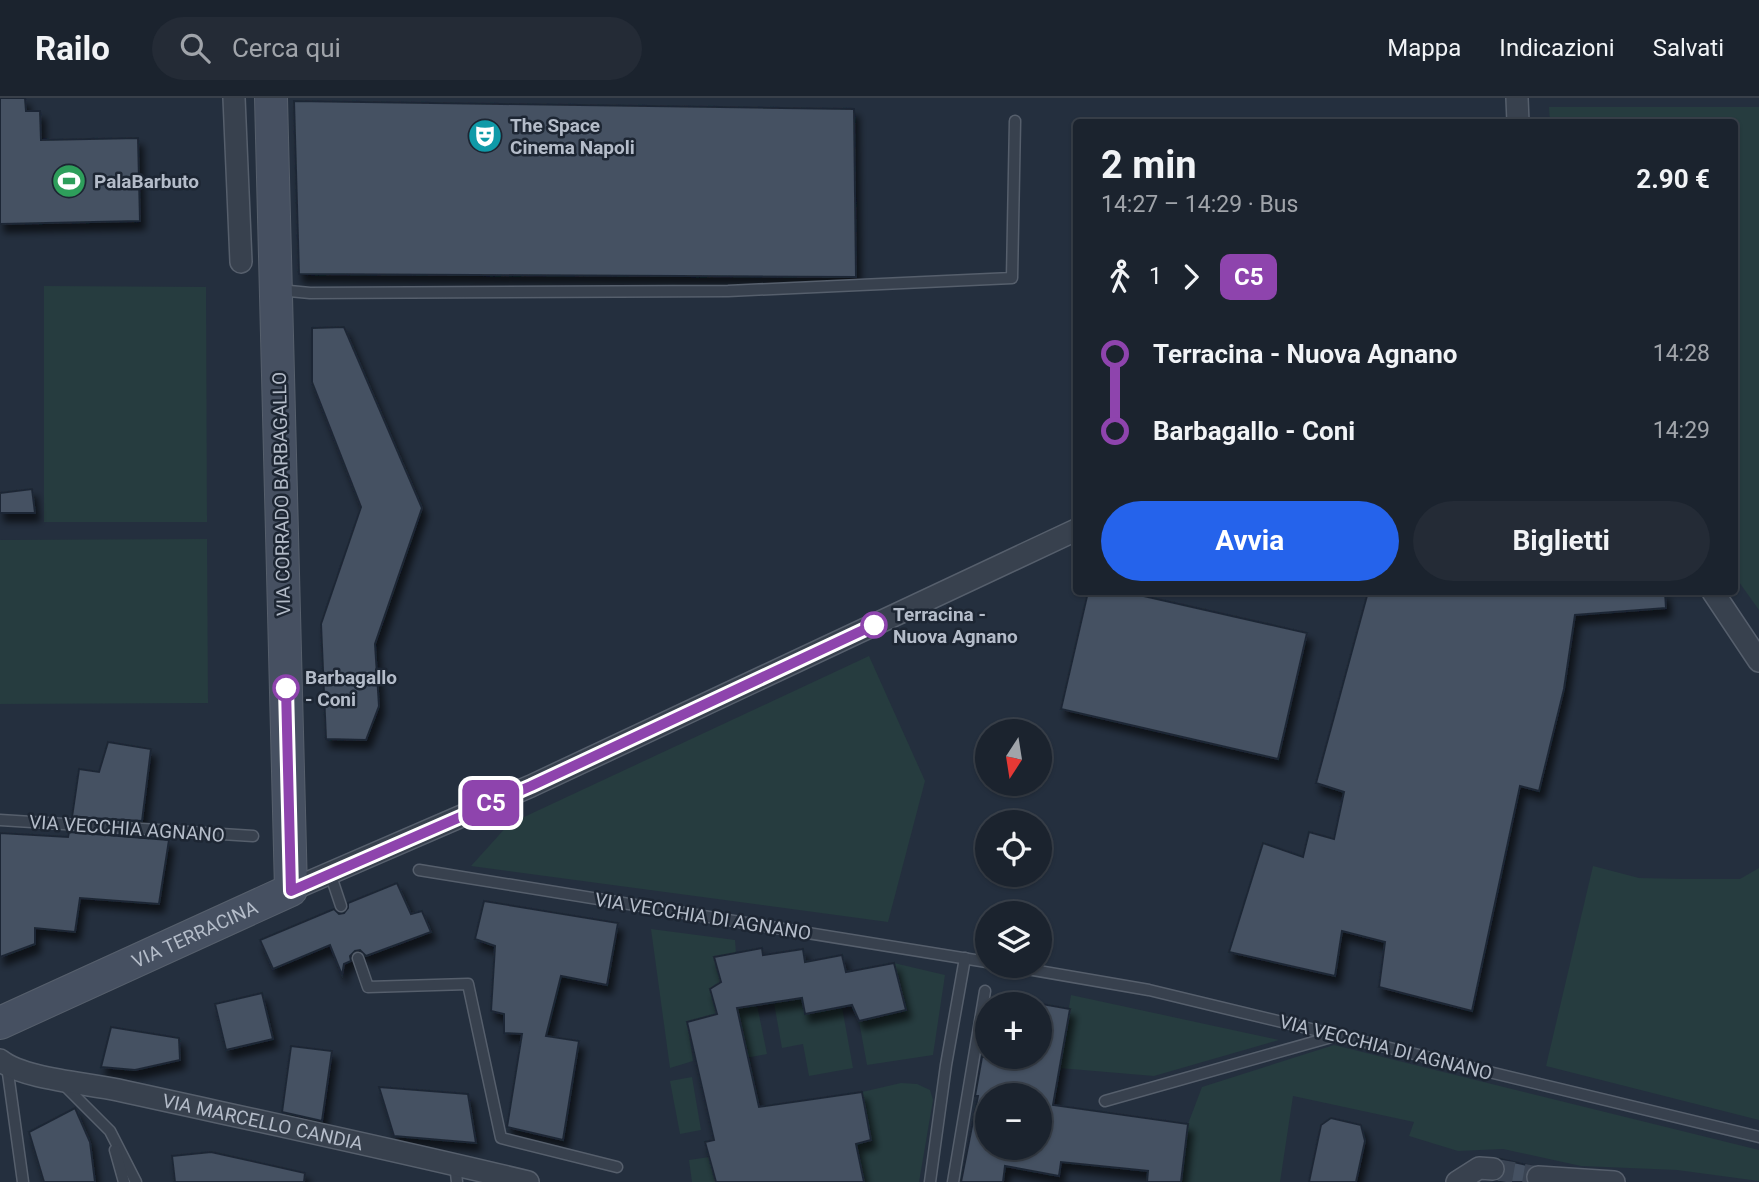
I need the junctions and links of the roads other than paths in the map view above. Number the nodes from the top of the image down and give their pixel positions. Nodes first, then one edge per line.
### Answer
1 (234, 98) edge
2 (271, 98) edge
3 (1517, 98) edge
4 (1518, 119) edge
5 (1015, 121) dead end
6 (241, 262) dead end
7 (276, 290) junction
8 (1073, 531) edge
9 (1715, 595) edge
10 (1759, 661) edge
11 (0, 820) edge
12 (253, 836) dead end
13 (419, 870) dead end
14 (331, 873) junction
15 (291, 891) junction
16 (341, 906) dead end
17 (358, 958) dead end
18 (965, 958) junction
19 (975, 960) edge
20 (1052, 973) edge
21 (985, 991) dead end
22 (0, 1023) edge
23 (1337, 1035) junction
24 (4, 1063) edge
25 (57, 1078) junction
26 (1105, 1101) dead end
27 (110, 1131) junction
28 (1759, 1137) edge
29 (617, 1167) dead end
30 (1493, 1169) tunnel mouth
31 (456, 1173) edge
32 (1538, 1177) dead end
33 (23, 1182) edge
34 (124, 1182) edge
35 (136, 1182) edge
36 (528, 1182) edge
37 (930, 1182) edge
38 (953, 1182) edge
39 (1457, 1182) edge
40 (1614, 1182) edge

1 - 6 street
2 - 7 main road, VIA CORRADO BARBAGALLO
3 - 4 street
5 - 7 lane
7 - 15 main road, VIA CORRADO BARBAGALLO
8 - 14 street, VIA TERRACINA
9 - 10 street
11 - 12 lane, VIA VECCHIA AGNANO
13 - 18 lane, VIA VECCHIA DI AGNANO
14 - 15 street, VIA TERRACINA
14 - 16 lane
15 - 22 main road, VIA TERRACINA
17 - 29 lane
18 - 19 lane, VIA VECCHIA DI AGNANO
18 - 37 lane
20 - 23 lane, VIA VECCHIA DI AGNANO
21 - 38 lane
23 - 26 lane
23 - 28 lane, VIA VECCHIA DI AGNANO
24 - 25 street, VIA MARCELLO CANDIA
24 - 33 lane
25 - 27 lane
25 - 31 street, VIA MARCELLO CANDIA
27 - 34 lane
27 - 35 lane
30 - 39 street
31 - 36 street, VIA MARCELLO CANDIA
32 - 40 street

